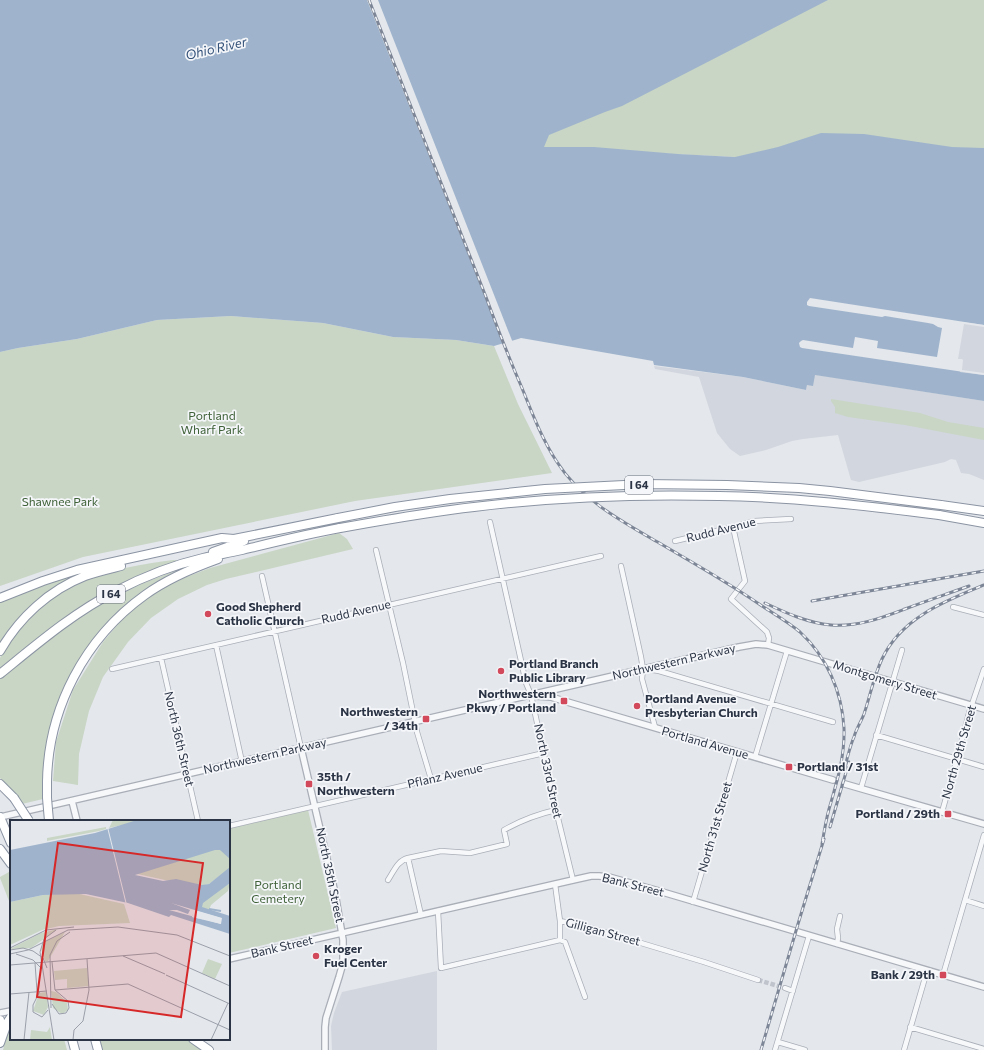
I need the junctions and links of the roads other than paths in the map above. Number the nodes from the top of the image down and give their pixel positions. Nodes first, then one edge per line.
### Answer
1 (984, 511) edge
2 (791, 519) dead end
3 (490, 522) dead end
4 (984, 523) edge
5 (733, 527) junction
6 (275, 530) junction
7 (234, 539) junction
8 (675, 541) dead end
9 (376, 550) dead end
10 (240, 551) junction
11 (601, 556) dead end
12 (622, 566) dead end
13 (262, 576) dead end
14 (502, 579) junction
15 (0, 598) edge
16 (389, 605) junction
17 (953, 607) dead end
18 (984, 615) edge
19 (274, 631) junction
20 (216, 645) junction
21 (768, 645) junction
22 (902, 650) dead end
23 (0, 651) edge
24 (787, 651) junction
25 (161, 658) junction
26 (112, 669) dead end
27 (643, 669) junction
28 (984, 669) edge
29 (0, 671) edge
30 (0, 674) edge
31 (892, 682) junction
32 (531, 695) junction
33 (770, 703) junction
34 (972, 706) junction
35 (984, 709) edge
36 (415, 722) junction
37 (833, 722) dead end
38 (655, 728) junction
39 (876, 735) junction
40 (301, 748) junction
41 (737, 752) junction
42 (544, 753) junction
43 (755, 757) junction
44 (957, 759) junction
45 (242, 762) junction
46 (984, 767) edge
47 (187, 774) junction
48 (430, 779) junction
49 (833, 780) tunnel mouth
50 (0, 784) edge
51 (845, 784) tunnel mouth
52 (860, 788) junction
53 (72, 801) junction
54 (315, 806) junction
55 (556, 810) junction
56 (942, 812) junction
57 (0, 817) edge
58 (28, 820) edge
59 (49, 820) edge
60 (77, 820) edge
61 (198, 820) edge
62 (984, 824) edge
63 (230, 826) edge
64 (984, 835) edge
65 (10, 841) edge
66 (0, 849) edge
67 (408, 858) junction
68 (10, 863) edge
69 (388, 880) dead end
70 (573, 880) junction
71 (555, 884) junction
72 (965, 900) junction
73 (693, 902) junction
74 (984, 906) edge
75 (438, 911) junction
76 (421, 915) junction
77 (840, 916) dead end
78 (560, 921) junction
79 (342, 933) junction
80 (809, 936) junction
81 (560, 940) junction
82 (838, 944) junction
83 (230, 959) edge
84 (927, 970) junction
85 (943, 975) junction
86 (758, 980) tunnel mouth
87 (984, 987) edge
88 (785, 988) tunnel mouth
89 (793, 991) junction
90 (585, 997) dead end
91 (10, 1011) edge
92 (0, 1013) edge
93 (10, 1018) edge
94 (0, 1020) edge
95 (910, 1027) junction
96 (72, 1040) edge
97 (194, 1040) edge
98 (0, 1041) edge
99 (778, 1042) junction
100 (984, 1049) edge
101 (75, 1050) edge
102 (209, 1050) edge
103 (326, 1050) edge
104 (775, 1050) edge
105 (805, 1050) edge
106 (904, 1050) edge

1 - 6 highway, I 64, bridge
2 - 5 street, Rudd Avenue
3 - 14 street, North 33rd Street
4 - 10 highway, I 64, bridge
5 - 8 street, Rudd Avenue
5 - 21 street
6 - 7 highway, I 64
6 - 29 highway
7 - 15 highway, I 64
7 - 23 highway
9 - 16 street
10 - 30 highway, I 64
10 - 59 highway, bridge
11 - 14 street, Rudd Avenue
12 - 27 street
13 - 19 street
14 - 16 street, Rudd Avenue
14 - 32 street, North 33rd Street
16 - 19 street, Rudd Avenue
16 - 36 street
17 - 18 street
19 - 20 street, Rudd Avenue
19 - 40 street
20 - 25 street, Rudd Avenue
20 - 45 street
21 - 24 street, Northwestern Parkway
21 - 27 street, Northwestern Parkway
22 - 31 street
24 - 31 street, Montgomery Street
24 - 33 street
25 - 26 street, Rudd Avenue
25 - 47 street, North 36th Street
27 - 32 street, Northwestern Parkway
27 - 33 street
27 - 38 street
28 - 34 street, North 29th Street
31 - 34 street, Montgomery Street
31 - 39 street
32 - 36 street, Northwestern Parkway
32 - 38 street, Portland Avenue
32 - 42 street, North 33rd Street
33 - 37 street
33 - 43 street
34 - 35 street, Montgomery Street
34 - 44 street, North 29th Street
36 - 40 street, Northwestern Parkway
36 - 48 street
38 - 41 street, Portland Avenue
39 - 44 street
39 - 52 street
40 - 45 street, Northwestern Parkway
40 - 54 street, North 35th Street
41 - 43 street, Portland Avenue
41 - 73 street, North 31st Street
42 - 48 street, Pflanz Avenue
42 - 55 street, North 33rd Street
43 - 49 street, Portland Avenue
44 - 46 street
44 - 56 street, North 29th Street
45 - 47 street, Northwestern Parkway
47 - 53 street, Northwestern Parkway
47 - 61 street, North 36th Street
48 - 54 street, Pflanz Avenue
50 - 58 highway, bridge
51 - 52 street
52 - 56 street
53 - 57 street, Northwestern Parkway
53 - 60 street
54 - 63 street, Pflanz Avenue
54 - 79 street, North 35th Street
55 - 67 street
55 - 70 street, North 33rd Street
56 - 62 street
57 - 65 highway
64 - 72 street
66 - 68 highway
67 - 69 street
67 - 76 street
70 - 71 street, Bank Street
70 - 73 street, Bank Street
71 - 75 street, Bank Street
71 - 78 street
72 - 74 street
72 - 85 street
73 - 80 street, Bank Street
75 - 76 street, Bank Street
75 - 81 street, Gilligan Street
76 - 79 street, Bank Street
77 - 82 street
78 - 81 street, Gilligan Street
78 - 86 street, Gilligan Street
79 - 83 street, Bank Street
79 - 103 street, North 35th Street
80 - 82 street, Bank Street
80 - 89 street
81 - 90 street
82 - 84 street, Bank Street
84 - 85 street, Bank Street
84 - 95 street
85 - 87 street, Bank Street
88 - 89 street
89 - 99 street
91 - 92 street
93 - 98 highway
94 - 98 highway
95 - 100 street
95 - 106 street
96 - 101 highway
97 - 102 highway
99 - 104 street
99 - 105 street

